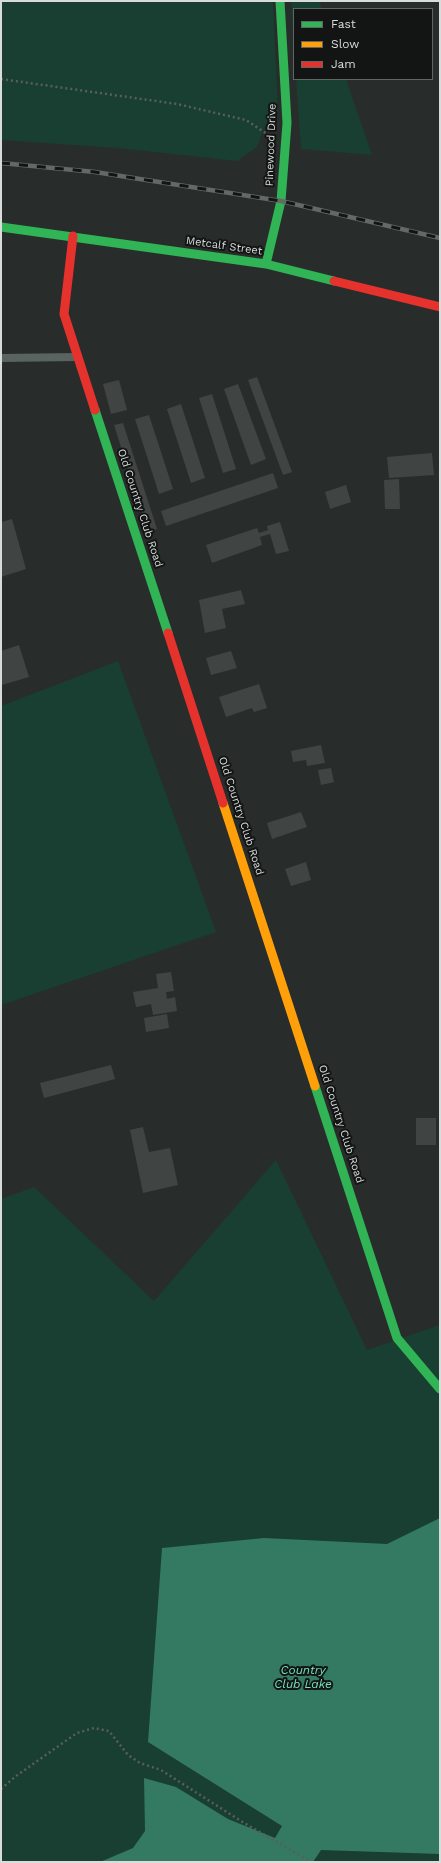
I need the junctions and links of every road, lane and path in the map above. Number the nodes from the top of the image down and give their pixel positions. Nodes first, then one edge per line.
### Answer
1 (280, 1) edge
2 (1, 79) edge
3 (285, 143) junction
4 (1, 227) edge
5 (73, 236) junction
6 (266, 264) junction
7 (440, 307) edge
8 (78, 357) junction
9 (1, 358) edge
10 (440, 1389) edge
11 (1, 1789) edge
12 (312, 1862) edge

1 - 3 street, Pinewood Drive
2 - 3 path
3 - 6 street, Pinewood Drive
4 - 5 street, Metcalf Street
5 - 6 street, Metcalf Street
5 - 8 street, Old Country Club Road
6 - 7 street, Metcalf Street
8 - 9 lane
8 - 10 street, Old Country Club Road
11 - 12 path

